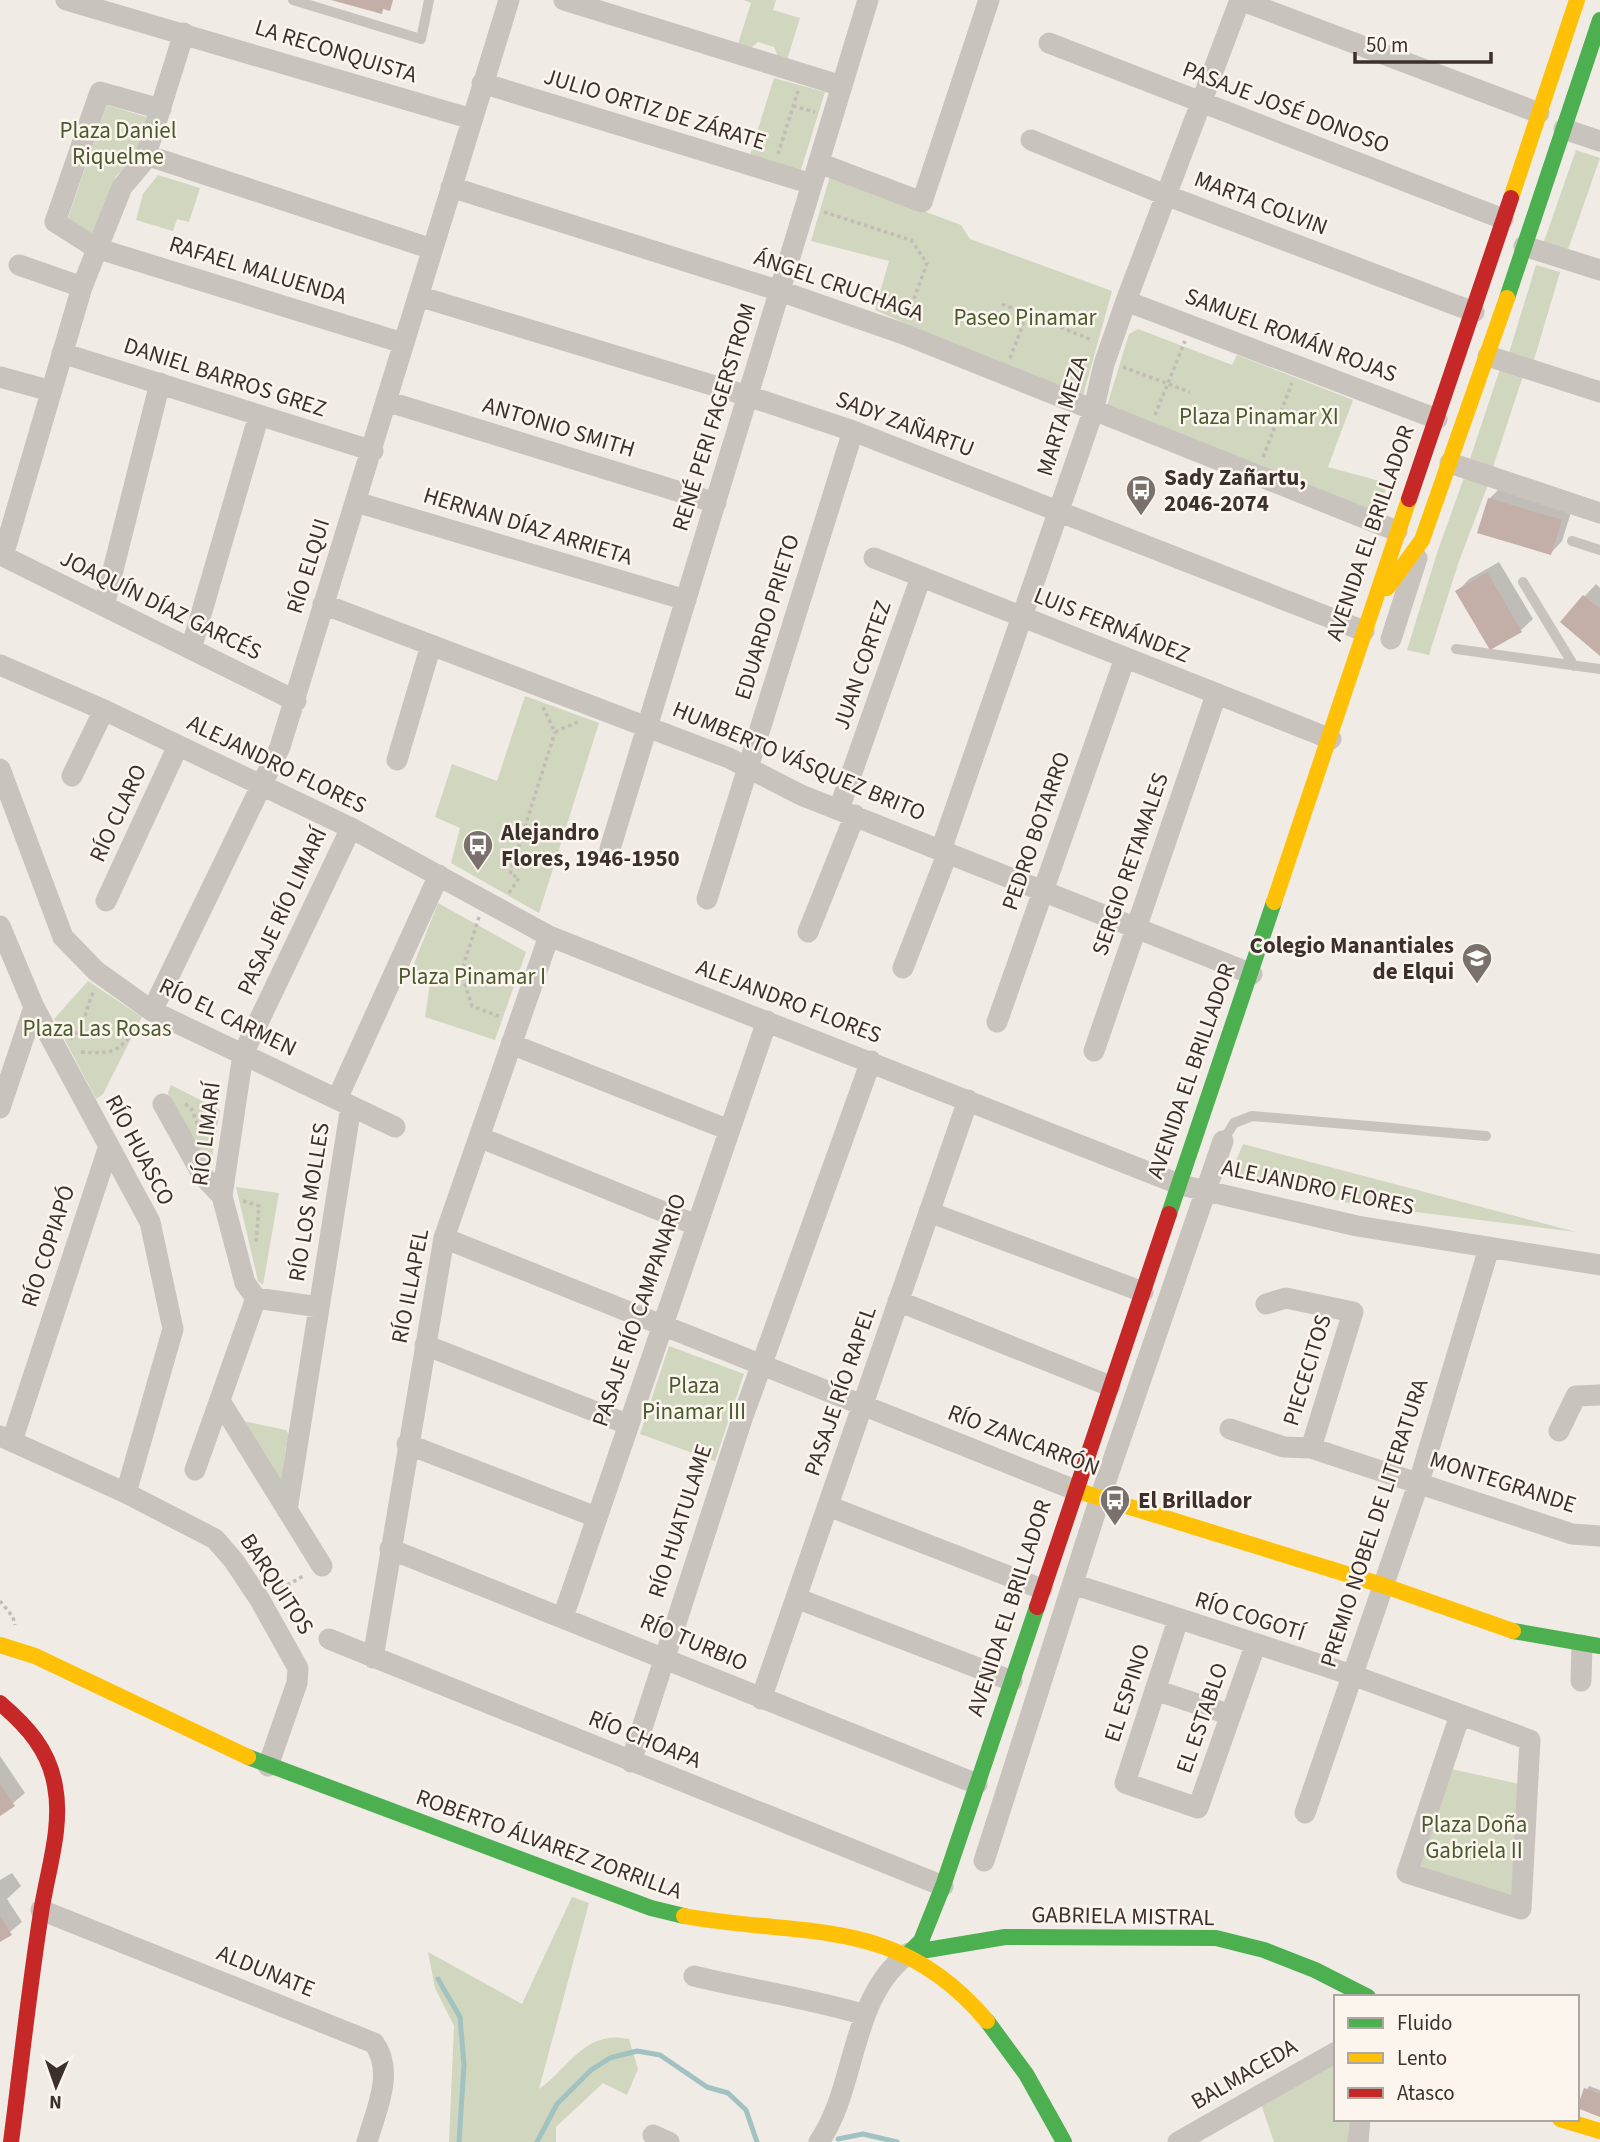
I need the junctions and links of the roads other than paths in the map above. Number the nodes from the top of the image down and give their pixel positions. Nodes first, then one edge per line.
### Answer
1 (66, 0) edge
2 (293, 0) edge
3 (429, 0) edge
4 (509, 0) edge
5 (564, 0) edge
6 (868, 0) edge
7 (989, 0) edge
8 (1240, 0) edge
9 (1572, 2) edge
10 (1600, 20) edge
11 (184, 33) junction
12 (1049, 43) dead end
13 (482, 83) junction
14 (842, 86) junction
15 (1201, 103) junction
16 (161, 109) junction
17 (1539, 113) junction
18 (472, 119) junction
19 (1564, 129) junction
20 (1031, 140) dead end
21 (1600, 141) edge
22 (146, 155) junction
23 (818, 163) junction
24 (812, 184) junction
25 (451, 187) junction
26 (1168, 196) junction
27 (1503, 219) junction
28 (1524, 246) junction
29 (96, 248) junction
30 (432, 249) junction
31 (19, 265) dead end
32 (1600, 270) edge
33 (82, 287) junction
34 (780, 290) junction
35 (418, 296) junction
36 (1126, 300) junction
37 (1474, 312) junction
38 (404, 343) junction
39 (62, 353) junction
40 (1488, 356) junction
41 (0, 377) edge
42 (160, 383) junction
43 (51, 391) junction
44 (1600, 392) edge
45 (748, 396) junction
46 (386, 401) junction
47 (1093, 412) junction
48 (259, 415) junction
49 (1437, 419) junction
50 (853, 431) junction
51 (373, 451) junction
52 (1450, 463) junction
53 (356, 502) junction
54 (716, 503) junction
55 (1059, 512) junction
56 (1600, 513) edge
57 (1396, 531) junction
58 (1422, 540) junction
59 (1572, 541) dead end
60 (1600, 550) edge
61 (874, 558) dead end
62 (921, 577) junction
63 (1523, 582) dead end
64 (686, 600) junction
65 (323, 604) junction
66 (104, 606) junction
67 (1023, 618) junction
68 (1367, 621) junction
69 (1391, 639) dead end
70 (431, 645) junction
71 (191, 649) junction
72 (1456, 649) dead end
73 (1125, 659) junction
74 (0, 665) edge
75 (1574, 666) junction
76 (1600, 669) edge
77 (1216, 695) junction
78 (296, 701) junction
79 (104, 710) junction
80 (648, 726) junction
81 (1331, 739) junction
82 (178, 746) junction
83 (397, 760) dead end
84 (748, 765) junction
85 (0, 769) edge
86 (72, 776) dead end
87 (261, 787) junction
88 (847, 813) junction
89 (351, 828) junction
90 (610, 849) dead end
91 (945, 851) junction
92 (439, 875) junction
93 (1043, 890) junction
94 (707, 899) dead end
95 (106, 901) dead end
96 (0, 926) edge
97 (1136, 927) junction
98 (808, 932) dead end
99 (549, 936) junction
100 (903, 968) dead end
101 (1252, 974) junction
102 (34, 1007) junction
103 (152, 1011) junction
104 (767, 1021) junction
105 (997, 1022) dead end
106 (514, 1035) junction
107 (1094, 1051) dead end
108 (243, 1054) junction
109 (871, 1061) junction
110 (968, 1100) junction
111 (344, 1102) junction
112 (163, 1104) dead end
113 (0, 1108) edge
114 (395, 1126) dead end
115 (729, 1130) junction
116 (1486, 1136) dead end
117 (479, 1137) junction
118 (1223, 1141) joint
119 (108, 1146) junction
120 (1181, 1185) junction
121 (1205, 1189) junction
122 (222, 1196) junction
123 (929, 1212) junction
124 (696, 1225) junction
125 (444, 1238) junction
126 (1489, 1248) junction
127 (1600, 1265) edge
128 (1143, 1292) junction
129 (257, 1297) junction
130 (898, 1301) junction
131 (1266, 1304) dead end
132 (319, 1307) junction
133 (662, 1324) junction
134 (425, 1345) junction
135 (762, 1364) junction
136 (1110, 1386) junction
137 (1600, 1395) edge
138 (220, 1401) junction
139 (863, 1405) junction
140 (627, 1424) junction
141 (1230, 1429) dead end
142 (1559, 1431) dead end
143 (6, 1439) edge
144 (408, 1444) junction
145 (1311, 1448) junction
146 (195, 1470) dead end
147 (1419, 1482) junction
148 (1075, 1490) junction
149 (126, 1493) junction
150 (1100, 1498) junction
151 (828, 1506) junction
152 (287, 1510) junction
153 (596, 1517) junction
154 (1600, 1536) edge
155 (390, 1549) junction
156 (322, 1566) road end
157 (1073, 1584) junction
158 (1382, 1585) junction
159 (1042, 1589) junction
160 (796, 1598) junction
161 (563, 1616) junction
162 (1178, 1620) junction
163 (329, 1639) dead end
164 (0, 1645) edge
165 (1591, 1645) edge
166 (1255, 1646) junction
167 (663, 1657) junction
168 (373, 1658) junction
169 (1352, 1675) junction
170 (1012, 1681) junction
171 (1581, 1681) dead end
172 (1156, 1690) junction
173 (761, 1699) junction
174 (0, 1703) edge
175 (1231, 1715) junction
176 (1460, 1715) junction
177 (631, 1762) junction
178 (268, 1766) junction
179 (977, 1784) junction
180 (1198, 1808) joint
181 (1305, 1812) dead end
182 (984, 1861) dead end
183 (943, 1886) junction
184 (41, 1910) junction
185 (909, 1953) junction
186 (694, 1976) dead end
187 (1364, 1995) edge
188 (864, 2015) junction
189 (1334, 2053) edge
190 (1360, 2121) edge
191 (1567, 2121) edge
192 (1600, 2131) edge
193 (12, 2142) edge
194 (367, 2142) edge
195 (819, 2142) edge
196 (1064, 2142) edge
197 (1178, 2142) edge
198 (1358, 2142) edge

1 - 11 street, LA RECONQUISTA
2 - 3 lane
4 - 13 street
5 - 14 street
6 - 14 street, RENÉ PERI FAGERSTROM
7 - 23 street
8 - 15 street, MARTA MEZA
8 - 17 street
9 - 17 street, AVENIDA EL BRILLADOR
10 - 19 street
11 - 16 street
11 - 18 street, LA RECONQUISTA
12 - 15 street, PASAJE JOSÉ DONOSO
13 - 18 street
13 - 24 street, JULIO ORTIZ DE ZÁRATE
14 - 23 street, RENÉ PERI FAGERSTROM
15 - 26 street, MARTA MEZA
15 - 27 street, PASAJE JOSÉ DONOSO
16 - 22 street
16 - 29 street, RAFAEL MALUENDA
17 - 19 street
17 - 27 street, AVENIDA EL BRILLADOR
18 - 25 street, RÍO ELQUI
19 - 21 street
19 - 28 street
20 - 26 street, MARTA COLVIN
22 - 29 street
22 - 30 street
23 - 24 street, RENÉ PERI FAGERSTROM
24 - 34 street, RENÉ PERI FAGERSTROM
25 - 30 street, RÍO ELQUI
25 - 34 street, ÁNGEL CRUCHAGA
26 - 36 street, MARTA MEZA
26 - 37 street, MARTA COLVIN
27 - 37 street, AVENIDA EL BRILLADOR
28 - 32 street
28 - 40 street
29 - 33 street
29 - 38 street, RAFAEL MALUENDA
30 - 35 street, RÍO ELQUI
31 - 33 street
33 - 39 street
34 - 45 street, RENÉ PERI FAGERSTROM
34 - 47 street, ÁNGEL CRUCHAGA
35 - 38 street, RÍO ELQUI
35 - 45 street, SADY ZAÑARTU
36 - 47 street, MARTA MEZA
36 - 49 street, SAMUEL ROMÁN ROJAS
37 - 49 street, AVENIDA EL BRILLADOR
38 - 46 street, RÍO ELQUI
39 - 42 street, DANIEL BARROS GREZ
39 - 43 street
40 - 44 street
40 - 52 street
41 - 43 street
42 - 48 street, DANIEL BARROS GREZ
42 - 66 street
43 - 66 street, JOAQUÍN DÍAZ GARCÉS
45 - 50 street, SADY ZAÑARTU
45 - 54 street, RENÉ PERI FAGERSTROM
46 - 51 street, RÍO ELQUI
46 - 54 street, ANTONIO SMITH
47 - 55 street, MARTA MEZA
47 - 57 street, ÁNGEL CRUCHAGA
48 - 51 street, DANIEL BARROS GREZ
48 - 71 street
49 - 57 street, AVENIDA EL BRILLADOR
50 - 55 street, SADY ZAÑARTU
50 - 84 street, EDUARDO PRIETO
51 - 53 street, RÍO ELQUI
52 - 56 street
52 - 58 street
53 - 64 street, HERNAN DÍAZ ARRIETA
53 - 65 street, RÍO ELQUI
54 - 64 street, RENÉ PERI FAGERSTROM
55 - 67 street, MARTA MEZA
55 - 68 street, SADY ZAÑARTU
57 - 68 street, AVENIDA EL BRILLADOR
58 - 68 street
58 - 69 street
59 - 60 lane
61 - 62 street, LUIS FERNÁNDEZ
62 - 67 street, LUIS FERNÁNDEZ
62 - 88 street, JUAN CORTEZ
63 - 75 lane
64 - 80 street, RENÉ PERI FAGERSTROM
65 - 70 street, HUMBERTO VÁSQUEZ BRITO
65 - 78 street, RÍO ELQUI
66 - 71 street, JOAQUÍN DÍAZ GARCÉS
67 - 73 street, LUIS FERNÁNDEZ
67 - 91 street, MARTA MEZA
68 - 81 street, AVENIDA EL BRILLADOR
70 - 80 street, HUMBERTO VÁSQUEZ BRITO
70 - 83 street
71 - 78 street, JOAQUÍN DÍAZ GARCÉS
72 - 75 lane
73 - 77 street, LUIS FERNÁNDEZ
73 - 93 street, PEDRO BOTARRO
74 - 79 street, ALEJANDRO FLORES
75 - 76 lane
77 - 81 street, LUIS FERNÁNDEZ
77 - 97 street, SERGIO RETAMALES
78 - 87 street, RÍO ELQUI
79 - 82 street, ALEJANDRO FLORES
79 - 86 street
80 - 84 street, HUMBERTO VÁSQUEZ BRITO
80 - 90 street, RENÉ PERI FAGERSTROM
81 - 101 street, AVENIDA EL BRILLADOR
82 - 87 street, ALEJANDRO FLORES
82 - 95 street, RÍO CLARO
84 - 88 street, HUMBERTO VÁSQUEZ BRITO
84 - 94 street, EDUARDO PRIETO
85 - 103 street, RÍO EL CARMEN
87 - 89 street, ALEJANDRO FLORES
87 - 103 street, RÍO ELQUI
88 - 91 street, HUMBERTO VÁSQUEZ BRITO
88 - 98 street, JUAN CORTEZ
89 - 92 street, ALEJANDRO FLORES
89 - 108 street, PASAJE RÍO LIMARÍ
91 - 93 street, HUMBERTO VÁSQUEZ BRITO
91 - 100 street, MARTA MEZA
92 - 99 street, ALEJANDRO FLORES
92 - 111 street, RÍO LOS MOLLES
93 - 97 street, HUMBERTO VÁSQUEZ BRITO
93 - 105 street, PEDRO BOTARRO
96 - 102 street, RÍO HUASCO
97 - 101 street, HUMBERTO VÁSQUEZ BRITO
97 - 107 street, SERGIO RETAMALES
99 - 104 street, ALEJANDRO FLORES
99 - 106 street, RÍO ILLAPEL
101 - 120 street, AVENIDA EL BRILLADOR
102 - 113 street
102 - 119 street, RÍO HUASCO
103 - 108 street, RÍO EL CARMEN
104 - 109 street, ALEJANDRO FLORES
104 - 115 street, PASAJE RÍO CAMPANARIO
106 - 115 street
106 - 117 street, RÍO ILLAPEL
108 - 111 street, RÍO EL CARMEN
108 - 122 street, RÍO LIMARÍ
109 - 110 street, ALEJANDRO FLORES
109 - 135 street, RÍO HUATULAME
110 - 120 street, ALEJANDRO FLORES
110 - 123 street, PASAJE RÍO RAPEL
111 - 114 street, RÍO EL CARMEN
111 - 132 street, RÍO LOS MOLLES
112 - 122 street
115 - 124 street, PASAJE RÍO CAMPANARIO
116 - 118 lane
117 - 124 street
117 - 125 street, RÍO ILLAPEL
118 - 121 street
119 - 143 street, RÍO COPIAPÓ
119 - 149 street, RÍO HUASCO
120 - 121 street, ALEJANDRO FLORES
120 - 128 street, AVENIDA EL BRILLADOR
121 - 126 street, ALEJANDRO FLORES
121 - 150 street
122 - 129 street, RÍO LIMARÍ
123 - 128 street
123 - 130 street, PASAJE RÍO RAPEL
124 - 133 street, PASAJE RÍO CAMPANARIO
125 - 133 street, RÍO ZANCARRÓN
125 - 134 street, RÍO ILLAPEL
126 - 127 street, ALEJANDRO FLORES
126 - 147 street, PREMIO NOBEL DE LITERATURA
128 - 136 street, AVENIDA EL BRILLADOR
129 - 132 street
129 - 138 street
130 - 136 street
130 - 139 street, PASAJE RÍO RAPEL
131 - 145 street, PIECECITOS
132 - 152 street, RÍO LOS MOLLES
133 - 135 street, RÍO ZANCARRÓN
133 - 140 street, PASAJE RÍO CAMPANARIO
134 - 140 street
134 - 144 street, RÍO ILLAPEL
135 - 139 street, RÍO ZANCARRÓN
135 - 167 street, RÍO HUATULAME
136 - 148 street, AVENIDA EL BRILLADOR
137 - 142 street
138 - 146 street
138 - 152 street
139 - 148 street, RÍO ZANCARRÓN
139 - 151 street, PASAJE RÍO RAPEL
140 - 153 street, PASAJE RÍO CAMPANARIO
141 - 145 street, MONTEGRANDE
143 - 149 street, BARQUITOS
144 - 153 street
144 - 155 street, RÍO ILLAPEL
145 - 147 street, MONTEGRANDE
147 - 154 street, MONTEGRANDE
147 - 158 street, PREMIO NOBEL DE LITERATURA
148 - 150 street, RÍO ZANCARRÓN
148 - 159 street, AVENIDA EL BRILLADOR
149 - 178 street, BARQUITOS
150 - 157 street
150 - 158 street, RÍO ZANCARRÓN
151 - 159 street
151 - 160 street, PASAJE RÍO RAPEL
152 - 156 street
153 - 161 street, PASAJE RÍO CAMPANARIO
155 - 161 street, RÍO TURBIO
155 - 168 street, RÍO ILLAPEL
157 - 162 street, RÍO COGOTÍ
157 - 182 street
158 - 165 street, RÍO ZANCARRÓN
158 - 169 street, PREMIO NOBEL DE LITERATURA
159 - 170 street, AVENIDA EL BRILLADOR
160 - 170 street
160 - 173 street, PASAJE RÍO RAPEL
161 - 167 street, RÍO TURBIO
162 - 166 street, RÍO COGOTÍ
162 - 172 street, EL ESPINO
163 - 168 street, RÍO CHOAPA
164 - 178 street, ROBERTO ÁLVAREZ ZORRILLA
165 - 171 street
166 - 169 street, RÍO COGOTÍ
166 - 175 street, EL ESTABLO
167 - 173 street, RÍO TURBIO
167 - 177 street, RÍO HUATULAME
168 - 177 street, RÍO CHOAPA
169 - 176 street, RÍO COGOTÍ
169 - 181 street, PREMIO NOBEL DE LITERATURA
170 - 179 street, AVENIDA EL BRILLADOR
172 - 175 street
172 - 180 street, EL ESPINO
173 - 179 street, RÍO TURBIO
174 - 184 street
175 - 180 street, EL ESTABLO
176 - 176 street, RÍO COGOTÍ
177 - 183 street, RÍO CHOAPA
178 - 185 street, ROBERTO ÁLVAREZ ZORRILLA
179 - 183 street, AVENIDA EL BRILLADOR
183 - 185 street, AVENIDA EL BRILLADOR
184 - 193 street
184 - 194 street, ALDUNATE
185 - 187 street, GABRIELA MISTRAL
185 - 188 street
185 - 196 street, ROBERTO ÁLVAREZ ZORRILLA
186 - 188 street
188 - 195 street
189 - 197 street, BALMACEDA
190 - 198 street
191 - 192 street

